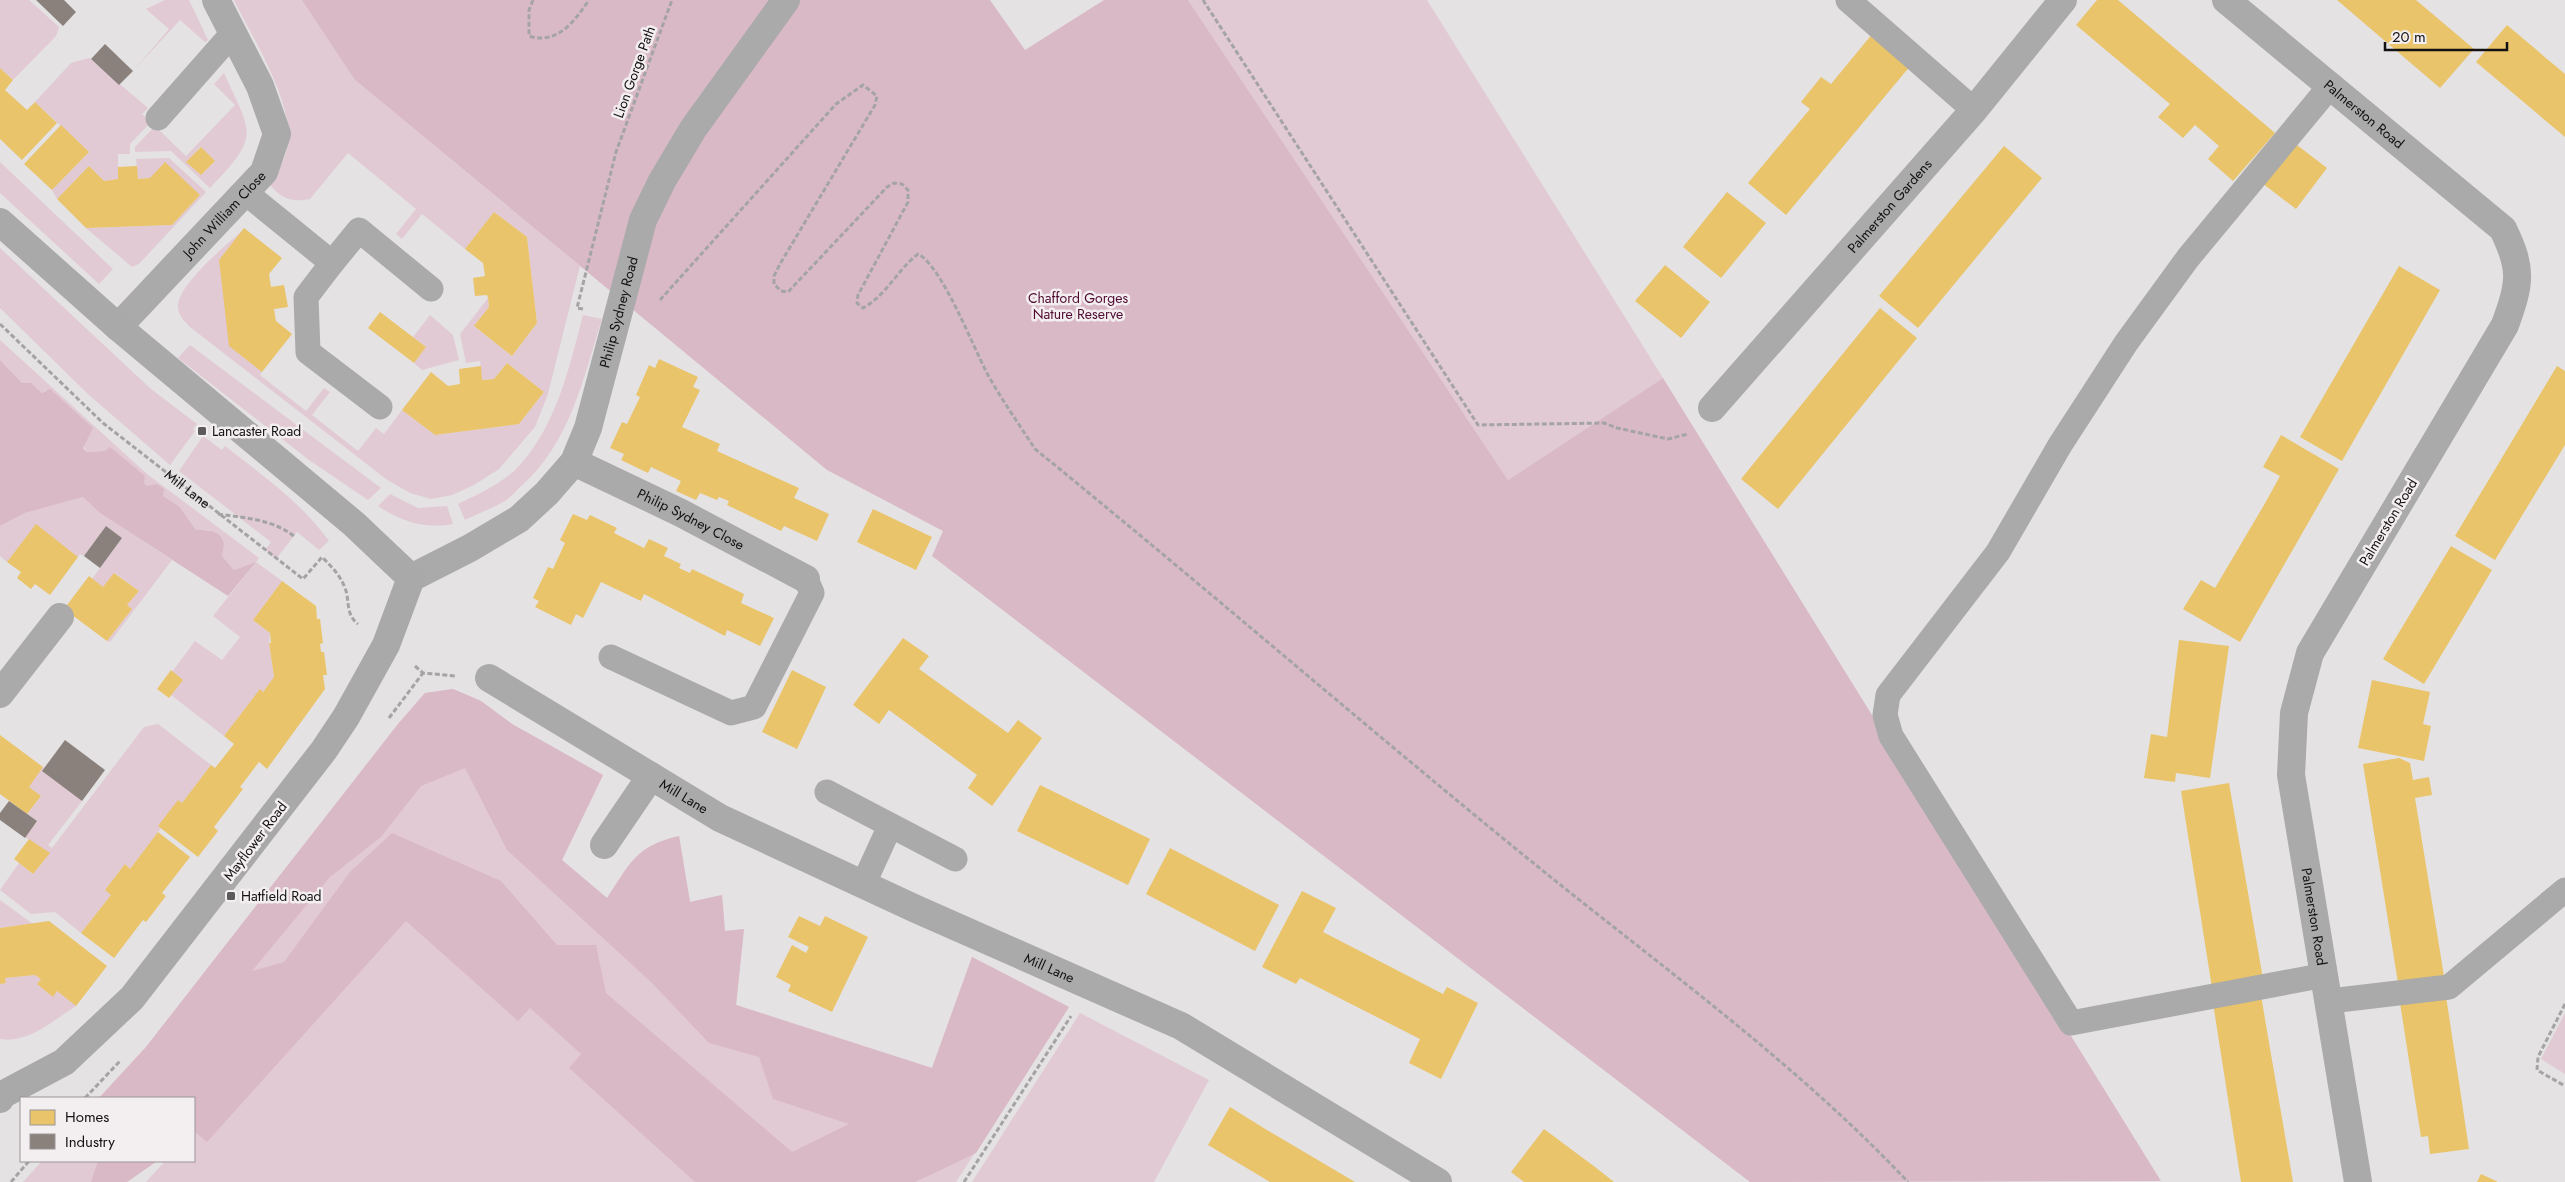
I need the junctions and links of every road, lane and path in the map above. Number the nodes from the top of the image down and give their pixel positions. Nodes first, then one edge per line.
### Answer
1 (216, 0) edge
2 (533, 0) edge
3 (588, 0) edge
4 (672, 0) edge
5 (786, 0) edge
6 (1203, 0) edge
7 (1848, 0) edge
8 (2063, 0) edge
9 (2226, 0) edge
10 (232, 34) junction
11 (2331, 86) junction
12 (1974, 110) junction
13 (158, 118) dead end
14 (616, 152) dead end
15 (246, 193) junction
16 (0, 222) edge
17 (332, 263) junction
18 (432, 288) dead end
19 (620, 315) junction
20 (0, 324) edge
21 (118, 327) junction
22 (380, 407) dead end
23 (1712, 408) joint
24 (574, 462) junction
25 (217, 513) junction
26 (295, 536) dead end
27 (411, 578) junction
28 (806, 579) joint
29 (60, 617) dead end
30 (354, 621) dead end
31 (610, 658) dead end
32 (489, 678) dead end
33 (0, 694) edge
34 (651, 776) junction
35 (827, 792) dead end
36 (890, 826) junction
37 (604, 845) dead end
38 (955, 859) dead end
39 (863, 884) junction
40 (2565, 890) edge
41 (1090, 986) junction
42 (2328, 988) junction
43 (2565, 1004) edge
44 (2565, 1086) edge
45 (1, 1096) edge
46 (27, 1162) edge
47 (12, 1182) edge
48 (964, 1182) edge
49 (1438, 1182) edge
50 (1908, 1182) edge
51 (2358, 1182) edge

1 - 10 street, John William Close
2 - 3 path
4 - 14 path, Lion Gorge Path
5 - 19 street, Philip Sydney Road
6 - 23 path
7 - 12 lane
8 - 12 street, Palmerston Gardens
9 - 11 street, Palmerston Road
10 - 13 lane
10 - 15 street, John William Close
11 - 42 street, Palmerston Road
11 - 42 lane
12 - 23 street, Palmerston Gardens
15 - 17 lane
15 - 21 street, John William Close
16 - 21 street
17 - 18 lane
17 - 22 lane
19 - 24 street, Philip Sydney Road
19 - 50 path
20 - 25 path, Mill Lane
21 - 27 street
24 - 27 street, Philip Sydney Road
24 - 28 street, Philip Sydney Close
25 - 26 path
25 - 30 path, Mill Lane
27 - 45 street, Mayflower Road
28 - 31 lane
29 - 33 street
32 - 34 street, Mill Lane
34 - 37 street, Mill Lane
34 - 39 street, Mill Lane
35 - 36 lane
36 - 38 lane
36 - 39 lane
39 - 41 street, Mill Lane
40 - 42 lane
41 - 48 path
41 - 49 street, Mill Lane
42 - 51 street, Palmerston Road
43 - 44 path
46 - 47 path

